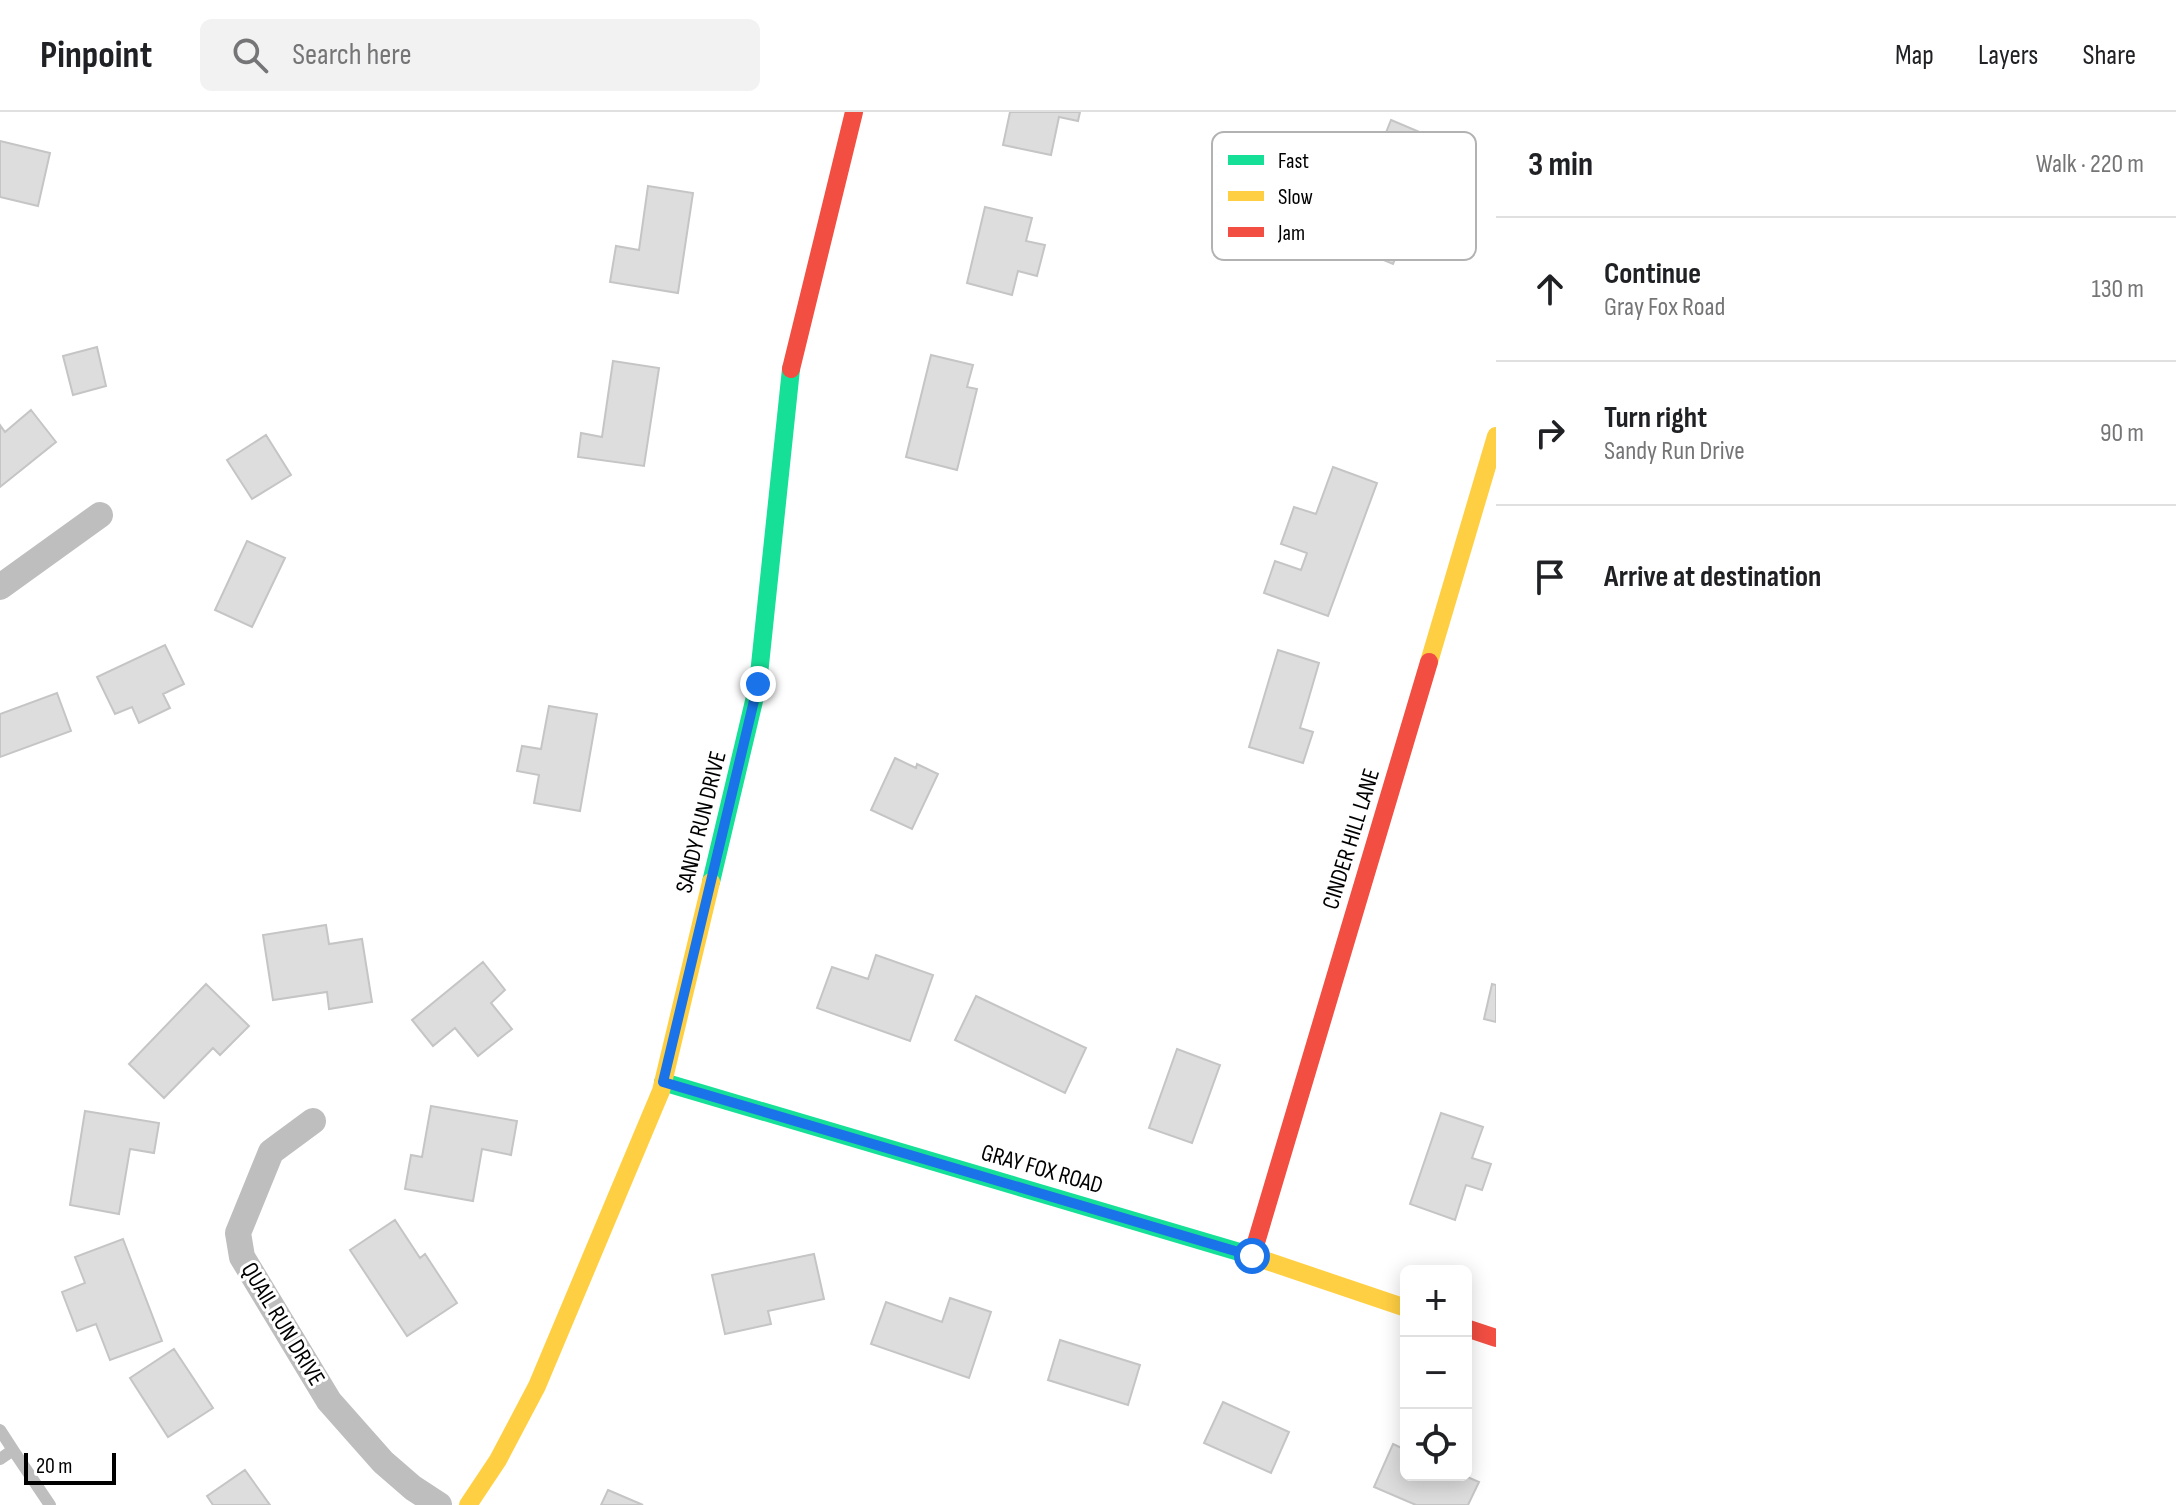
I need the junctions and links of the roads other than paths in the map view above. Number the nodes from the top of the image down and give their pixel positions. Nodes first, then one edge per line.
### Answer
1 (854, 112) edge
2 (1496, 436) edge
3 (100, 515) dead end
4 (0, 587) edge
5 (663, 1082) junction
6 (313, 1121) dead end
7 (1252, 1256) junction
8 (1400, 1306) edge
9 (1472, 1330) edge
10 (1496, 1338) edge
11 (0, 1430) edge
12 (13, 1450) junction
13 (0, 1459) edge
14 (50, 1505) edge
15 (439, 1505) edge
16 (468, 1505) edge

1 - 5 street, SANDY RUN DRIVE
2 - 7 street, CINDER HILL LANE
3 - 4 street
5 - 7 street, GRAY FOX ROAD
5 - 16 street, SANDY RUN DRIVE
6 - 15 street, QUAIL RUN DRIVE
7 - 8 street, GRAY FOX ROAD
9 - 10 street
11 - 12 lane
12 - 13 lane
12 - 14 lane

